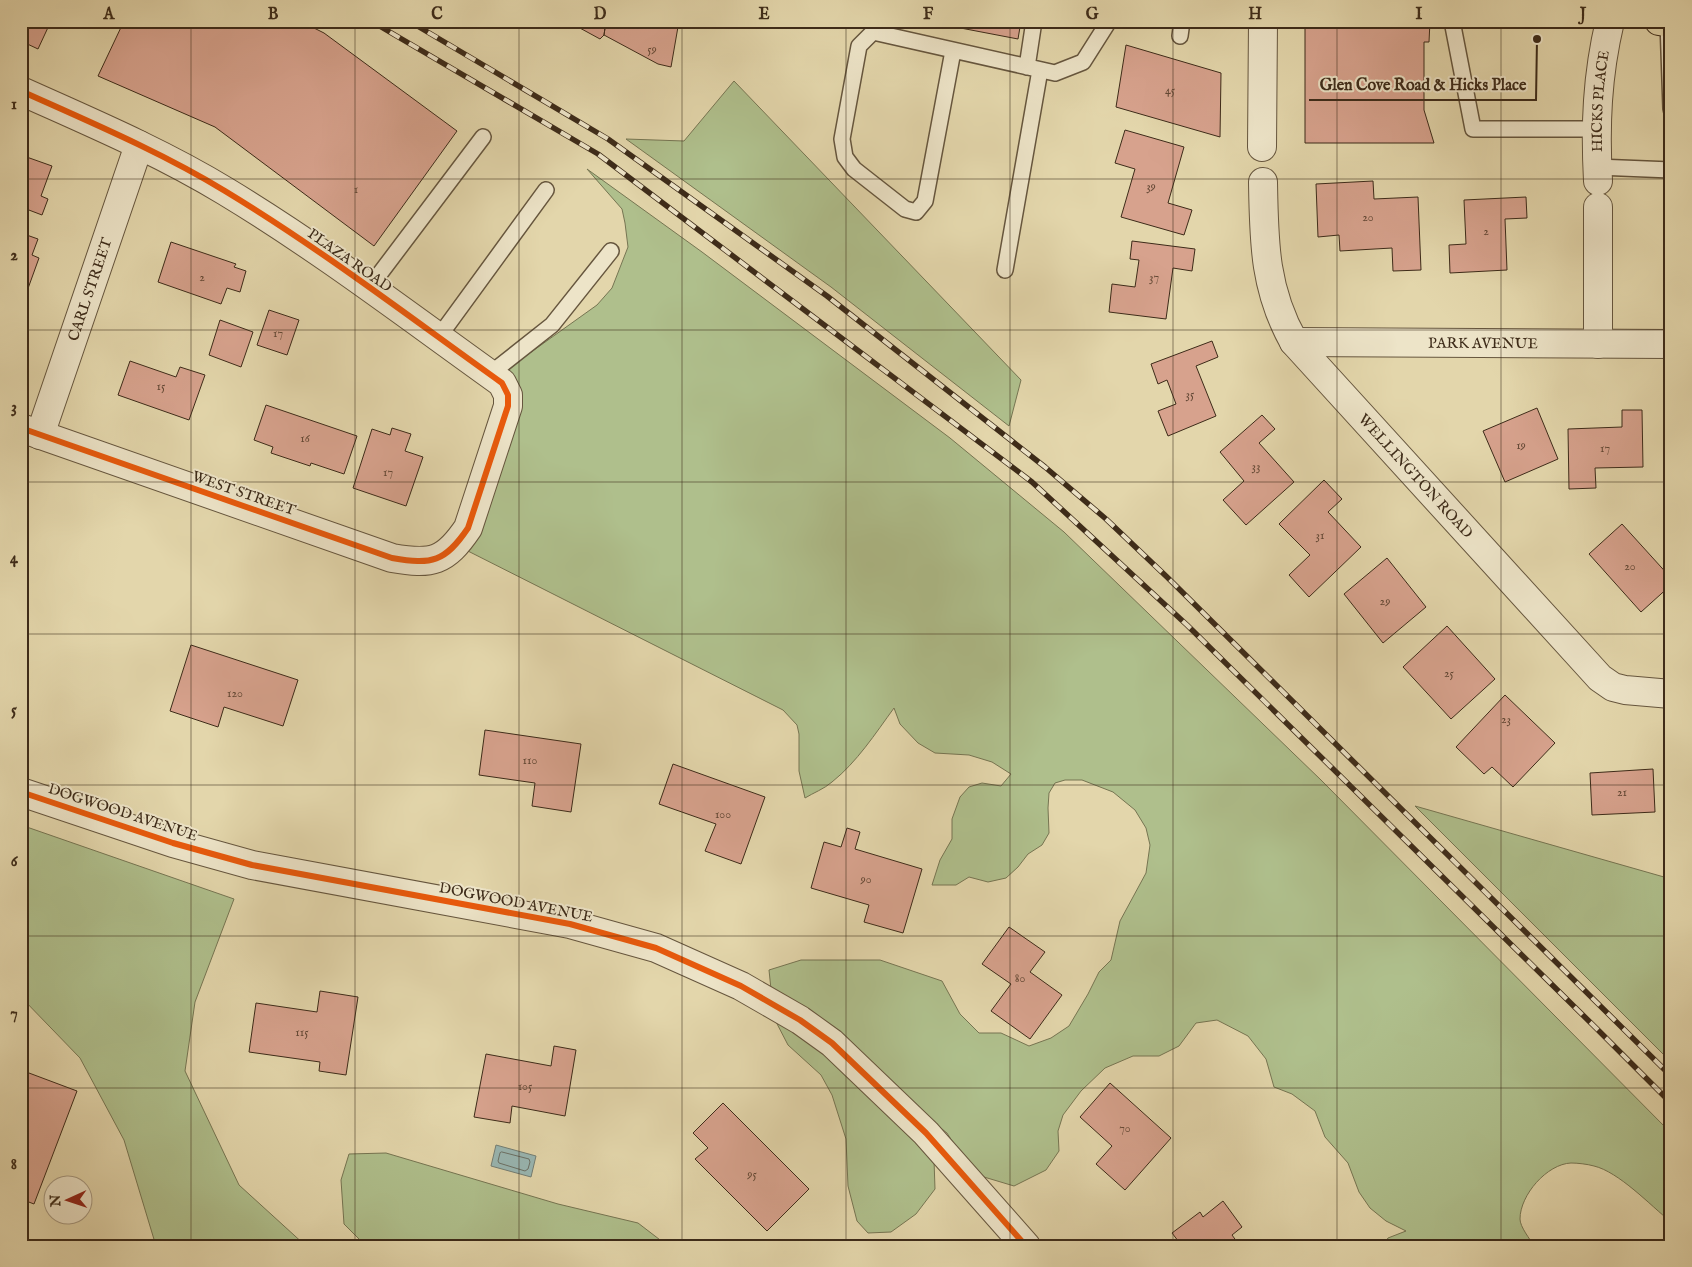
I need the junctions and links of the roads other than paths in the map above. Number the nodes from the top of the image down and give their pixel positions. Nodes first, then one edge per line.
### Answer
1 (1034, 21) edge
2 (1109, 21) edge
3 (1264, 21) edge
4 (1452, 21) edge
5 (1610, 21) edge
6 (1666, 22) edge
7 (874, 27) edge
8 (954, 51) junction
9 (1033, 69) junction
10 (21, 91) edge
11 (1671, 110) edge
12 (1596, 129) junction
13 (483, 138) dead end
14 (139, 145) junction
15 (1262, 147) dead end
16 (1671, 170) edge
17 (1263, 182) dead end
18 (1598, 185) junction
19 (546, 190) dead end
20 (612, 251) dead end
21 (1005, 270) dead end
22 (369, 288) junction
23 (438, 338) junction
24 (1294, 342) junction
25 (1598, 344) junction
26 (1671, 344) edge
27 (490, 374) junction
28 (31, 431) edge
29 (456, 545) joint
30 (1671, 694) edge
31 (21, 792) edge
32 (1026, 1246) edge

1 - 9 lane
2 - 9 lane
3 - 15 street
4 - 12 lane
5 - 12 street, HICKS PLACE
6 - 11 lane
7 - 8 lane
7 - 8 lane
8 - 9 lane
9 - 21 lane
10 - 14 street, PLAZA ROAD
12 - 18 street, HICKS PLACE
13 - 22 lane
14 - 22 street, PLAZA ROAD
14 - 28 street, CARL STREET
16 - 18 lane
17 - 24 street, WELLINGTON ROAD
18 - 25 street, HICKS PLACE
19 - 23 lane
20 - 27 lane
22 - 23 street, PLAZA ROAD
23 - 27 street, PLAZA ROAD
24 - 25 street, PARK AVENUE
24 - 30 street, WELLINGTON ROAD
25 - 26 street, PARK AVENUE
27 - 29 street, PLAZA ROAD
28 - 29 street, WEST STREET
31 - 32 street, DOGWOOD AVENUE

